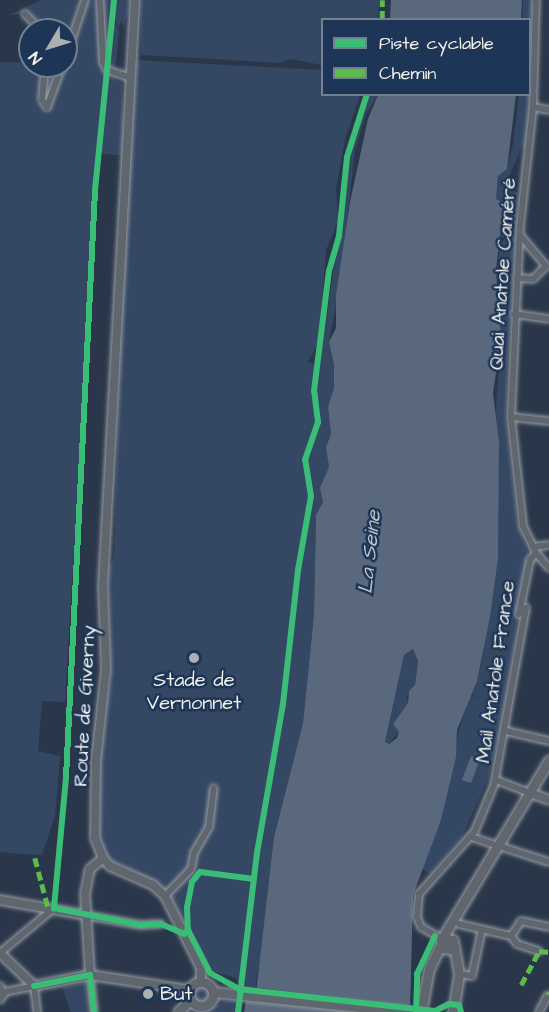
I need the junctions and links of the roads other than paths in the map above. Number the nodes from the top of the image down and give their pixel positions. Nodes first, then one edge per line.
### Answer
1 (85, 0) edge
2 (100, 0) edge
3 (135, 0) edge
4 (536, 0) edge
5 (25, 14) dead end
6 (29, 18) edge
7 (78, 21) edge
8 (129, 77) junction
9 (44, 78) edge
10 (58, 78) edge
11 (533, 107) junction
12 (549, 110) edge
13 (519, 235) junction
14 (517, 278) junction
15 (514, 314) junction
16 (549, 319) edge
17 (511, 417) junction
18 (549, 421) edge
19 (549, 545) edge
20 (534, 550) junction
21 (549, 568) edge
22 (506, 731) junction
23 (549, 741) edge
24 (549, 760) edge
25 (496, 780) junction
26 (214, 788) dead end
27 (530, 793) junction
28 (549, 800) edge
29 (471, 837) junction
30 (499, 846) junction
31 (103, 858) junction
32 (549, 862) edge
33 (165, 896) junction
34 (0, 900) edge
35 (465, 903) junction
36 (54, 908) junction
37 (85, 915) junction
38 (161, 924) dead end
39 (459, 924) junction
40 (549, 927) edge
41 (482, 929) junction
42 (511, 936) junction
43 (446, 946) junction
44 (539, 951) dead end
45 (0, 953) edge
46 (459, 974) junction
47 (90, 975) junction
48 (201, 981) junction
49 (0, 986) edge
50 (34, 986) junction
51 (189, 990) junction
52 (4, 992) junction
53 (213, 992) junction
54 (548, 995) edge
55 (0, 1000) edge
56 (190, 1000) junction
57 (37, 1012) edge
58 (94, 1012) edge
59 (178, 1012) edge
60 (405, 1012) edge
61 (421, 1012) edge
62 (453, 1012) edge
63 (539, 1012) edge

1 - 7 street
2 - 8 street
3 - 8 main road, Route de Giverny
4 - 11 street, Quai Anatole Caméré
5 - 6 street
8 - 31 main road, Route de Giverny
9 - 10 street
11 - 12 street
11 - 13 street, Quai Anatole Caméré
13 - 14 street, Quai Anatole Caméré
13 - 14 street
14 - 15 street, Quai Anatole Caméré
15 - 16 street
15 - 17 street, Quai Anatole Caméré
17 - 18 street
17 - 20 street, Quai Anatole Caméré
19 - 20 street
20 - 21 street, Quai Anatole Caméré
20 - 22 street, Mail Anatole France
22 - 23 street
22 - 25 street, Mail Anatole France
24 - 27 main road
25 - 27 street
25 - 29 street, Mail Anatole France
26 - 33 street
27 - 28 main road
27 - 30 main road
29 - 30 street
29 - 43 street, Mail Anatole France
30 - 32 street
30 - 35 main road
31 - 33 main road
31 - 37 main road
33 - 48 main road
34 - 36 main road
35 - 39 main road
35 - 43 main road
36 - 37 main road
36 - 45 street
37 - 38 street
37 - 47 main road
39 - 41 street
39 - 43 main road
40 - 42 street
41 - 42 street
41 - 46 street
42 - 44 street
43 - 46 main road
43 - 61 main road
45 - 50 main road
46 - 62 main road
47 - 50 main road
47 - 51 main road
47 - 58 street
48 - 51 main road
48 - 53 main road
49 - 52 street
50 - 52 street
50 - 57 street
51 - 56 main road
52 - 55 street
53 - 56 main road
53 - 60 main road
54 - 63 street
56 - 59 main road

